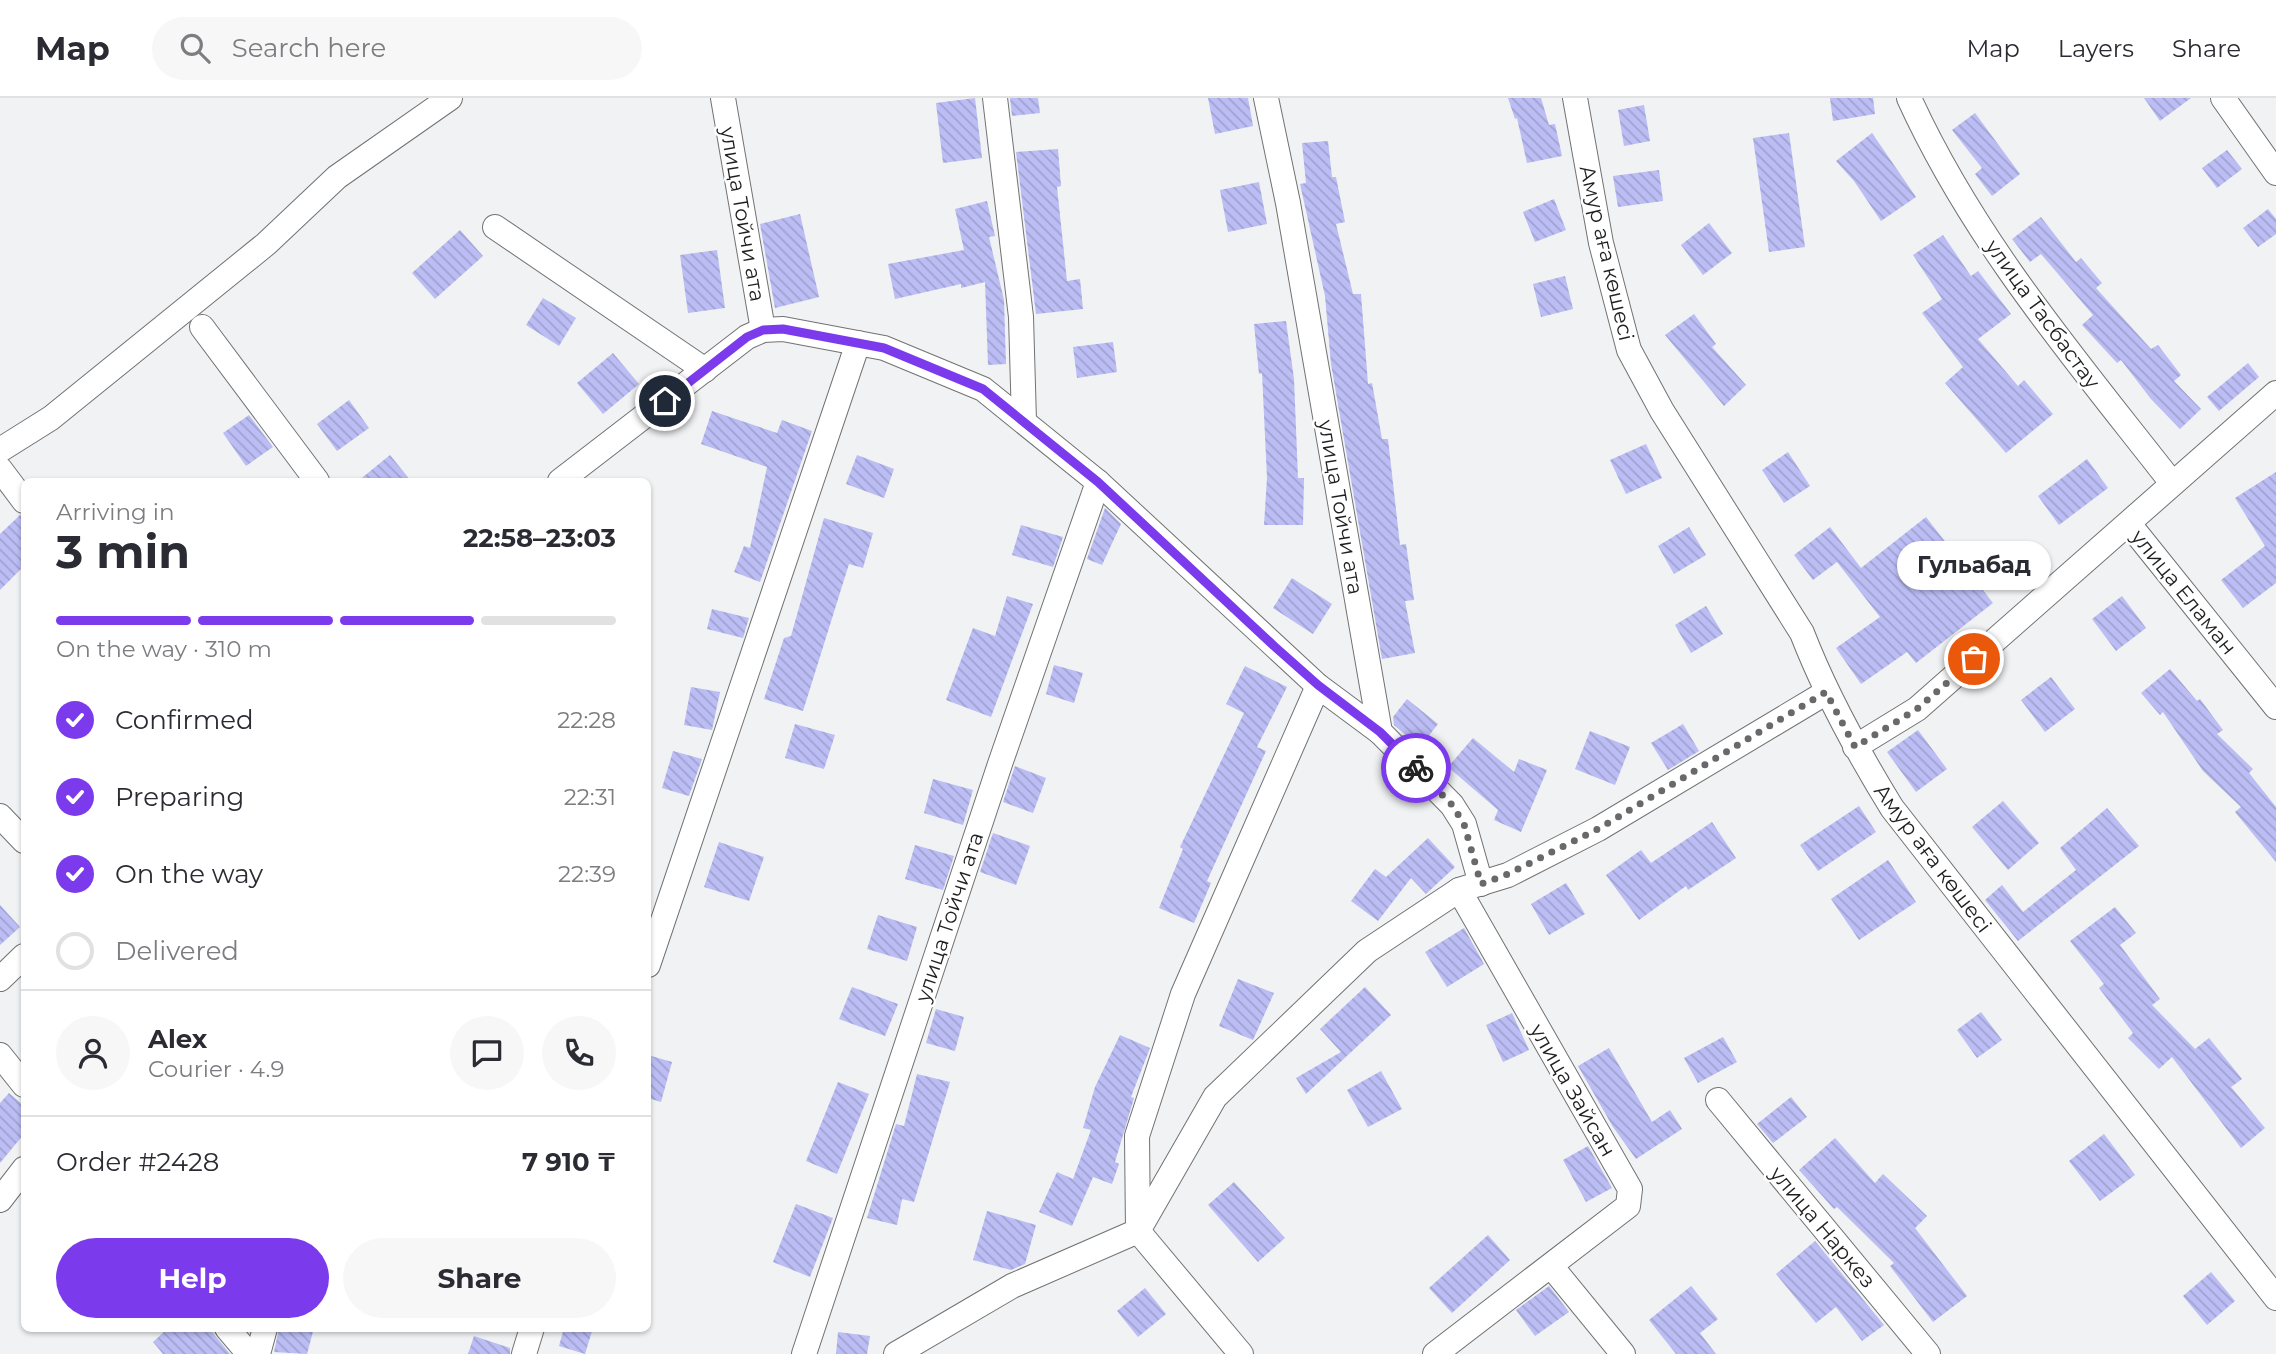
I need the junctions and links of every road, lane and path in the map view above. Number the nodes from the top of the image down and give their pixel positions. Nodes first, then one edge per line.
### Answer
1 (450, 98) edge
2 (723, 98) edge
3 (995, 98) edge
4 (1266, 98) edge
5 (1575, 98) edge
6 (1909, 98) edge
7 (2223, 98) edge
8 (2276, 173) edge
9 (495, 227) dead end
10 (202, 327) dead end
11 (763, 330) junction
12 (858, 343) junction
13 (705, 370) junction
14 (2276, 393) edge
15 (1024, 421) junction
16 (0, 450) edge
17 (0, 469) edge
18 (315, 478) edge
19 (564, 478) edge
20 (1098, 482) junction
21 (2172, 483) junction
22 (21, 497) edge
23 (2129, 524) junction
24 (1318, 685) junction
25 (1826, 692) junction
26 (2276, 707) edge
27 (1380, 732) junction
28 (1855, 747) junction
29 (0, 816) edge
30 (21, 838) edge
31 (1470, 887) junction
32 (651, 956) edge
33 (21, 959) edge
34 (0, 979) edge
35 (0, 1055) edge
36 (21, 1081) edge
37 (1718, 1101) dead end
38 (21, 1173) edge
39 (0, 1200) edge
40 (1138, 1231) junction
41 (1550, 1266) junction
42 (2276, 1298) edge
43 (231, 1332) edge
44 (264, 1332) edge
45 (531, 1332) edge
46 (249, 1354) edge
47 (258, 1354) edge
48 (524, 1354) edge
49 (804, 1354) edge
50 (896, 1354) edge
51 (1241, 1354) edge
52 (1435, 1354) edge
53 (1623, 1354) edge
54 (1928, 1354) edge

1 - 16 street
2 - 11 street, улица Тойчи ата
3 - 15 street
4 - 27 street, улица Тойчи ата
5 - 25 street, Амур аға көшесі
6 - 21 street, улица Тасбастау
7 - 8 street
9 - 13 street
10 - 18 street
11 - 12 street
11 - 13 street
12 - 15 street
12 - 32 street
13 - 19 street
14 - 21 street, улица Еламан
15 - 20 street
17 - 22 street
20 - 24 street
20 - 49 street, улица Тойчи ата
21 - 23 street, улица Еламан
23 - 26 street, улица Еламан
23 - 28 street
24 - 27 street
24 - 40 street
25 - 28 street, Амур аға көшесі
25 - 31 street
27 - 31 street
28 - 42 street, Амур аға көшесі
29 - 30 street
31 - 40 street
31 - 41 street, улица Зайсан
33 - 34 street
35 - 36 street
37 - 54 street, улица Наркез
38 - 39 street
40 - 50 street
40 - 51 street
41 - 52 street, улица Зайсан
41 - 53 street
43 - 46 street
44 - 47 street
45 - 48 street

